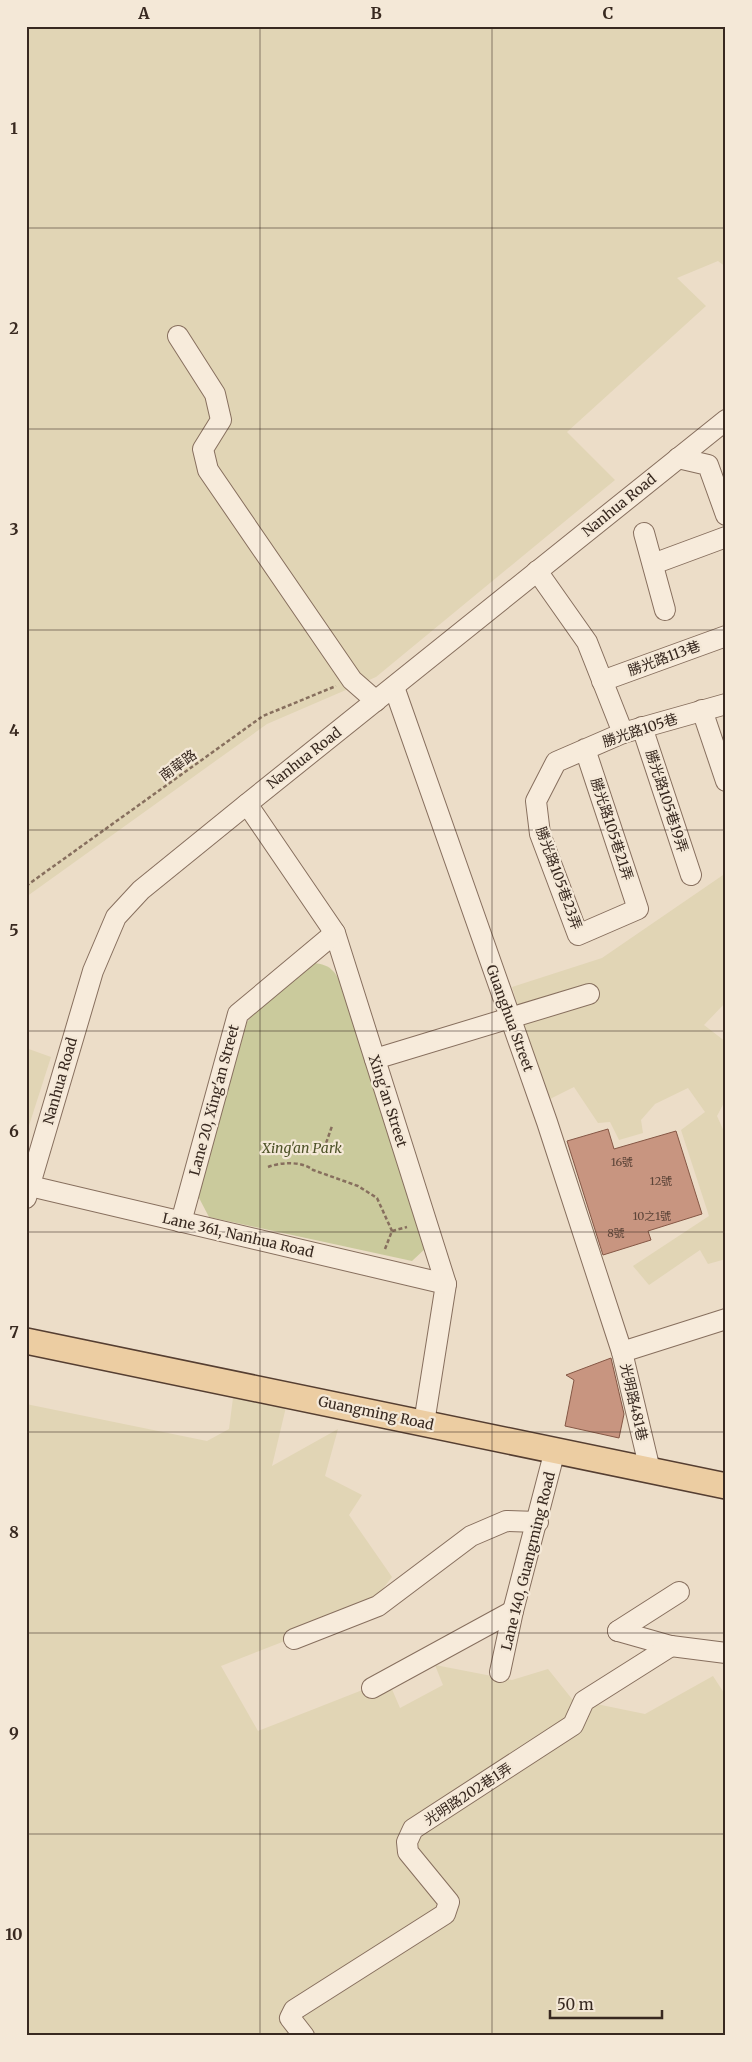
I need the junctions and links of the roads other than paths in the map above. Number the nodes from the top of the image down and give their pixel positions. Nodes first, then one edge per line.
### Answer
1 (178, 336) dead end
2 (726, 420) edge
3 (678, 458) junction
4 (726, 516) edge
5 (644, 533) dead end
6 (726, 537) edge
7 (653, 564) junction
8 (537, 571) junction
9 (666, 610) dead end
10 (726, 636) edge
11 (602, 681) junction
12 (394, 686) junction
13 (376, 701) junction
14 (726, 704) edge
15 (702, 710) junction
16 (642, 727) junction
17 (623, 733) junction
18 (585, 749) junction
19 (556, 762) joint
20 (726, 781) edge
21 (246, 804) junction
22 (691, 875) dead end
23 (638, 909) joint
24 (335, 933) junction
25 (589, 994) dead end
26 (510, 1018) junction
27 (375, 1059) junction
28 (28, 1192) edge
29 (181, 1222) junction
30 (446, 1284) junction
31 (726, 1319) edge
32 (26, 1341) edge
33 (622, 1352) junction
34 (424, 1423) junction
35 (555, 1450) junction
36 (650, 1470) junction
37 (726, 1486) edge
38 (538, 1522) junction
39 (679, 1592) dead end
40 (513, 1611) junction
41 (294, 1639) dead end
42 (671, 1646) junction
43 (726, 1654) edge
44 (500, 1672) dead end
45 (372, 1688) dead end
46 (304, 2036) edge

1 - 13 street
2 - 3 street, Nanhua Road
3 - 4 street
3 - 8 street, Nanhua Road
5 - 7 street
6 - 7 street
7 - 9 street
8 - 11 street
8 - 12 street, Nanhua Road
10 - 11 street, 勝光路113巷
11 - 17 street
12 - 13 street, Nanhua Road
12 - 26 street, Guanghua Street
13 - 21 street, Nanhua Road
14 - 15 street, 勝光路105巷
15 - 16 street, 勝光路105巷
15 - 20 street
16 - 17 street, 勝光路105巷
16 - 22 street, 勝光路105巷19弄
17 - 18 street, 勝光路105巷
18 - 19 street, 勝光路105巷
18 - 23 street, 勝光路105巷21弄
19 - 23 street, 勝光路105巷23弄
21 - 24 street, Xing'an Street
21 - 28 street, Nanhua Road
24 - 27 street, Xing'an Street
24 - 29 street, Lane 20, Xing'an Street
25 - 26 street
26 - 27 street
26 - 33 street, Guanghua Street
27 - 30 street, Xing'an Street
28 - 29 street, Lane 361, Nanhua Road
29 - 30 street, Lane 361, Nanhua Road
30 - 34 street, Xing'an Street
31 - 33 street, 光明路481巷
32 - 34 main road, Guangming Road
33 - 36 street, 光明路481巷
34 - 35 main road, Guangming Road
35 - 36 main road, Guangming Road
35 - 38 street, Lane 140, Guangming Road
36 - 37 main road, Guangming Road
38 - 40 street, Lane 140, Guangming Road
38 - 41 street
39 - 42 street
40 - 44 street, Lane 140, Guangming Road
40 - 45 street
42 - 43 street
42 - 46 street, 光明路202巷1弄

